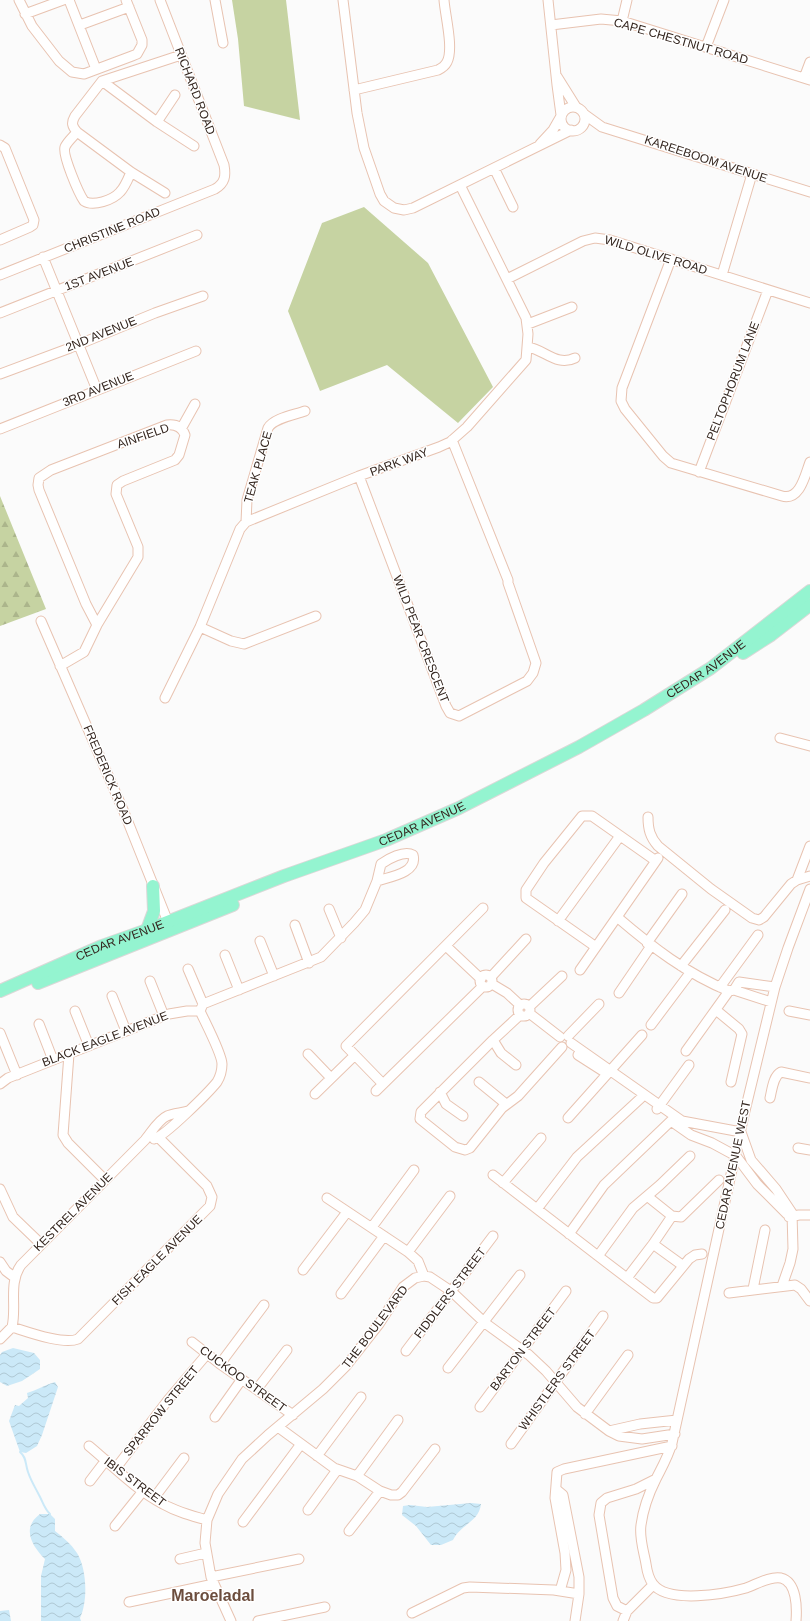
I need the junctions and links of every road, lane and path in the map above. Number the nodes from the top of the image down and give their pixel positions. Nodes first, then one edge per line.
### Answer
1 (19, 0) edge
2 (63, 0) edge
3 (69, 0) edge
4 (160, 0) edge
5 (215, 0) edge
6 (343, 0) edge
7 (444, 0) edge
8 (548, 0) edge
9 (627, 0) edge
10 (724, 0) edge
11 (127, 3) edge
12 (25, 14) junction
13 (622, 21) junction
14 (80, 25) junction
15 (551, 25) junction
16 (223, 44) dead end
17 (706, 47) junction
18 (181, 55) junction
19 (810, 62) edge
20 (96, 69) junction
21 (556, 75) junction
22 (807, 79) edge
23 (102, 81) junction
24 (354, 90) junction
25 (175, 95) dead end
26 (576, 107) junction
27 (584, 114) junction
28 (561, 116) junction
29 (157, 122) junction
30 (582, 126) junction
31 (602, 127) junction
32 (75, 128) junction
33 (571, 130) junction
34 (0, 144) edge
35 (540, 145) junction
36 (194, 146) dead end
37 (494, 168) junction
38 (131, 172) junction
39 (752, 174) junction
40 (222, 183) joint
41 (460, 185) junction
42 (810, 192) edge
43 (165, 193) dead end
44 (513, 207) dead end
45 (197, 235) dead end
46 (0, 240) edge
47 (43, 257) junction
48 (671, 259) junction
49 (0, 275) edge
50 (722, 275) junction
51 (507, 279) junction
52 (57, 290) junction
53 (768, 290) junction
54 (203, 296) dead end
55 (810, 303) edge
56 (572, 306) dead end
57 (0, 313) edge
58 (528, 324) junction
59 (78, 344) junction
60 (528, 347) junction
61 (196, 351) dead end
62 (575, 358) dead end
63 (0, 374) edge
64 (97, 390) junction
65 (195, 404) dead end
66 (305, 411) dead end
67 (0, 429) edge
68 (181, 429) junction
69 (452, 440) junction
70 (810, 462) edge
71 (699, 472) junction
72 (359, 476) junction
73 (246, 522) junction
74 (810, 591) edge
75 (810, 605) edge
76 (316, 616) dead end
77 (41, 621) dead end
78 (97, 625) junction
79 (200, 627) junction
80 (60, 666) junction
81 (165, 698) dead end
82 (780, 738) dead end
83 (810, 746) edge
84 (648, 817) dead end
85 (620, 836) junction
86 (810, 846) edge
87 (810, 876) edge
88 (797, 880) junction
89 (377, 881) dead end
90 (153, 886) junction
91 (810, 889) edge
92 (682, 894) dead end
93 (329, 908) dead end
94 (483, 908) dead end
95 (725, 910) dead end
96 (617, 917) junction
97 (558, 920) junction
98 (295, 925) dead end
99 (169, 926) junction
100 (147, 930) junction
101 (758, 935) dead end
102 (341, 938) junction
103 (526, 939) dead end
104 (260, 941) dead end
105 (649, 944) junction
106 (446, 946) junction
107 (596, 947) junction
108 (225, 955) dead end
109 (309, 963) junction
110 (681, 966) junction
111 (188, 969) dead end
112 (580, 970) dead end
113 (690, 973) junction
114 (274, 976) junction
115 (562, 976) dead end
116 (150, 981) dead end
117 (489, 983) junction
118 (720, 987) junction
119 (775, 988) junction
120 (239, 990) junction
121 (732, 990) junction
122 (0, 991) edge
123 (618, 993) dead end
124 (112, 996) dead end
125 (0, 999) edge
126 (771, 1002) junction
127 (599, 1004) dead end
128 (202, 1007) junction
129 (523, 1010) junction
130 (716, 1010) junction
131 (74, 1011) dead end
132 (788, 1011) dead end
133 (810, 1015) edge
134 (164, 1016) junction
135 (39, 1024) dead end
136 (651, 1025) dead end
137 (126, 1031) junction
138 (0, 1032) edge
139 (642, 1035) dead end
140 (492, 1040) junction
141 (566, 1042) junction
142 (90, 1046) junction
143 (686, 1051) dead end
144 (69, 1054) junction
145 (308, 1054) dead end
146 (355, 1055) junction
147 (52, 1060) junction
148 (690, 1065) dead end
149 (516, 1066) dead end
150 (609, 1072) junction
151 (17, 1074) junction
152 (331, 1078) junction
153 (810, 1078) edge
154 (479, 1082) dead end
155 (731, 1082) dead end
156 (0, 1084) edge
157 (383, 1084) junction
158 (376, 1091) dead end
159 (440, 1092) junction
160 (315, 1094) dead end
161 (642, 1097) junction
162 (770, 1098) dead end
163 (506, 1104) junction
164 (659, 1107) junction
165 (188, 1111) junction
166 (463, 1116) dead end
167 (568, 1118) dead end
168 (673, 1119) junction
169 (740, 1132) junction
170 (159, 1138) junction
171 (541, 1138) dead end
172 (145, 1140) junction
173 (798, 1148) dead end
174 (810, 1150) edge
175 (690, 1156) dead end
176 (736, 1156) junction
177 (755, 1165) junction
178 (414, 1170) dead end
179 (747, 1172) junction
180 (493, 1175) dead end
181 (105, 1180) junction
182 (719, 1180) dead end
183 (503, 1183) junction
184 (0, 1189) edge
185 (450, 1196) dead end
186 (647, 1196) junction
187 (776, 1197) junction
188 (327, 1198) dead end
189 (537, 1209) junction
190 (347, 1212) junction
191 (810, 1215) edge
192 (672, 1216) junction
193 (791, 1218) junction
194 (372, 1227) junction
195 (765, 1230) dead end
196 (569, 1234) junction
197 (384, 1236) junction
198 (494, 1236) dead end
199 (41, 1244) junction
200 (653, 1244) junction
201 (408, 1252) junction
202 (702, 1254) dead end
203 (598, 1256) junction
204 (0, 1262) edge
205 (682, 1265) junction
206 (303, 1270) dead end
207 (520, 1275) dead end
208 (424, 1276) junction
209 (14, 1277) junction
210 (627, 1278) junction
211 (782, 1286) junction
212 (753, 1289) junction
213 (451, 1291) junction
214 (566, 1291) dead end
215 (729, 1293) dead end
216 (341, 1294) dead end
217 (810, 1301) edge
218 (264, 1305) dead end
219 (603, 1316) dead end
220 (483, 1321) junction
221 (12, 1327) junction
222 (0, 1339) edge
223 (192, 1342) dead end
224 (287, 1350) dead end
225 (524, 1350) junction
226 (406, 1351) dead end
227 (207, 1354) junction
228 (628, 1355) dead end
229 (220, 1364) junction
230 (448, 1368) dead end
231 (242, 1379) junction
232 (555, 1382) junction
233 (257, 1389) junction
234 (361, 1397) dead end
235 (480, 1407) dead end
236 (585, 1414) junction
237 (293, 1415) junction
238 (215, 1417) dead end
239 (398, 1420) dead end
240 (677, 1420) junction
241 (278, 1427) junction
242 (609, 1431) junction
243 (674, 1434) junction
244 (301, 1444) junction
245 (511, 1444) dead end
246 (89, 1446) dead end
247 (672, 1446) junction
248 (435, 1449) dead end
249 (317, 1456) junction
250 (184, 1458) dead end
251 (106, 1460) junction
252 (116, 1468) junction
253 (337, 1470) junction
254 (357, 1476) junction
255 (656, 1479) junction
256 (90, 1481) dead end
257 (557, 1490) junction
258 (143, 1491) junction
259 (380, 1491) junction
260 (154, 1498) junction
261 (308, 1510) dead end
262 (207, 1520) junction
263 (243, 1522) dead end
264 (115, 1526) dead end
265 (349, 1531) dead end
266 (206, 1553) junction
267 (180, 1559) dead end
268 (299, 1559) dead end
269 (577, 1569) junction
270 (566, 1570) junction
271 (212, 1581) junction
272 (653, 1585) junction
273 (560, 1591) junction
274 (579, 1594) junction
275 (129, 1602) dead end
276 (325, 1607) dead end
277 (627, 1611) junction
278 (412, 1613) dead end
279 (231, 1621) edge
280 (258, 1621) edge
281 (575, 1621) edge
282 (623, 1621) edge
283 (796, 1621) edge

1 - 12 street
2 - 12 street
3 - 14 street
4 - 18 street, RICHARD ROAD
5 - 16 street
6 - 24 street
7 - 24 street
8 - 15 street
9 - 13 street
10 - 17 street
11 - 14 street
11 - 20 street
12 - 20 street
13 - 15 street, CAPE CHESTNUT ROAD
13 - 17 street, CAPE CHESTNUT ROAD
14 - 20 street
15 - 21 street
17 - 22 street, CAPE CHESTNUT ROAD
18 - 23 street
18 - 40 street, RICHARD ROAD
19 - 22 street
21 - 26 street
21 - 28 street
23 - 29 street
23 - 32 street
24 - 41 street
25 - 29 street
26 - 27 street
26 - 28 street
27 - 30 street
27 - 31 street, KAREEBOOM AVENUE
28 - 33 street
28 - 35 street
29 - 36 street
30 - 31 street, KAREEBOOM AVENUE
30 - 33 street
31 - 39 street, KAREEBOOM AVENUE
32 - 38 street
32 - 38 street
33 - 35 street
34 - 46 street
35 - 37 street
37 - 41 street
37 - 44 street
38 - 43 street
39 - 42 street, KAREEBOOM AVENUE
39 - 50 street
40 - 47 street, CHRISTINE ROAD
41 - 51 street, PARK WAY
45 - 52 street, 1ST AVENUE
47 - 49 street, CHRISTINE ROAD
47 - 52 street
48 - 50 street, WILD OLIVE ROAD
48 - 51 street, WILD OLIVE ROAD
48 - 71 street
50 - 53 street, WILD OLIVE ROAD
51 - 58 street, PARK WAY
52 - 57 street, 1ST AVENUE
52 - 59 street
53 - 55 street, WILD OLIVE ROAD
53 - 71 street, PELTOPHORUM LANE
54 - 59 street, 2ND AVENUE
56 - 58 street
58 - 60 street, PARK WAY
59 - 63 street, 2ND AVENUE
59 - 64 street
60 - 62 street
60 - 69 street, PARK WAY
61 - 64 street, 3RD AVENUE
64 - 67 street, 3RD AVENUE
65 - 68 street
66 - 73 street, TEAK PLACE
68 - 78 street, AINFIELD
68 - 78 street, AINFIELD
69 - 72 street, PARK WAY
69 - 72 street, WILD PEAR CRESCENT
70 - 71 street
72 - 73 street, PARK WAY
73 - 79 street
74 - 99 main road, CEDAR AVENUE
75 - 99 main road, CEDAR AVENUE
76 - 79 street
77 - 80 street, FREDERICK ROAD
78 - 80 street, AINFIELD
79 - 81 street
80 - 90 street, FREDERICK ROAD
82 - 83 street
84 - 88 street
85 - 96 street
85 - 97 street
85 - 97 street
86 - 88 street
87 - 88 street
89 - 102 street, BLACK EAGLE AVENUE
90 - 99 street, FREDERICK ROAD
90 - 100 main road
91 - 119 street, CEDAR AVENUE WEST
92 - 105 street
93 - 102 street
94 - 106 street
95 - 110 street
96 - 105 street
96 - 107 street
97 - 107 street
98 - 109 street
99 - 100 main road, CEDAR AVENUE
99 - 125 main road, CEDAR AVENUE
100 - 122 main road, CEDAR AVENUE
101 - 118 street
102 - 109 street, BLACK EAGLE AVENUE
103 - 117 street
104 - 114 street
105 - 110 street
105 - 123 street
106 - 117 street
106 - 146 street
107 - 112 street
108 - 120 street
109 - 114 street, BLACK EAGLE AVENUE
110 - 113 street
111 - 128 street
113 - 118 street
113 - 136 street
114 - 120 street, BLACK EAGLE AVENUE
115 - 129 street
116 - 134 street
117 - 129 street
117 - 157 street
118 - 121 street
119 - 121 street
119 - 126 street, CEDAR AVENUE WEST
120 - 128 street, BLACK EAGLE AVENUE
121 - 126 street
121 - 130 street
124 - 137 street
126 - 169 street, CEDAR AVENUE WEST
127 - 141 street
128 - 134 street, BLACK EAGLE AVENUE
128 - 165 street
129 - 140 street
129 - 141 street
130 - 143 street
130 - 155 street
131 - 142 street
132 - 133 street
134 - 137 street, BLACK EAGLE AVENUE
135 - 147 street
137 - 142 street, BLACK EAGLE AVENUE
138 - 151 street
139 - 150 street
140 - 149 street
140 - 159 street
141 - 150 street
141 - 163 street
142 - 144 street, BLACK EAGLE AVENUE
144 - 147 street, BLACK EAGLE AVENUE
144 - 181 street
145 - 152 street
146 - 152 street
146 - 157 street
147 - 151 street, BLACK EAGLE AVENUE
148 - 164 street
150 - 161 street
150 - 164 street
150 - 167 street
151 - 156 street, BLACK EAGLE AVENUE
152 - 160 street
153 - 162 street
154 - 163 street
157 - 158 street
159 - 163 street
159 - 166 street
161 - 164 street
161 - 189 street
164 - 168 street
165 - 170 street
165 - 172 street, KESTREL AVENUE
168 - 169 street
168 - 176 street
168 - 196 street
169 - 176 street, CEDAR AVENUE WEST
169 - 177 street
170 - 172 street
170 - 221 street, FISH EAGLE AVENUE
171 - 183 street
172 - 181 street, KESTREL AVENUE
173 - 174 street
175 - 186 street
176 - 179 street
176 - 240 street, CEDAR AVENUE WEST
177 - 179 street
177 - 187 street
178 - 194 street
179 - 187 street
180 - 183 street
181 - 199 street, KESTREL AVENUE
182 - 192 street
183 - 189 street
184 - 199 street
185 - 201 street
186 - 192 street
186 - 203 street
187 - 193 street
188 - 190 street
189 - 196 street
190 - 194 street
190 - 206 street
191 - 193 street
192 - 200 street
193 - 211 street
194 - 197 street
195 - 212 street
196 - 203 street
197 - 201 street
197 - 216 street
198 - 213 street, FIDDLERS STREET
199 - 209 street, KESTREL AVENUE
200 - 205 street
200 - 210 street
201 - 208 street
202 - 205 street
203 - 210 street
204 - 209 street
205 - 210 street
207 - 220 street
208 - 213 street
208 - 237 street, THE BOULEVARD
209 - 221 street
211 - 212 street
211 - 217 street
212 - 215 street
213 - 220 street
213 - 226 street, FIDDLERS STREET
214 - 225 street, BARTON STREET
218 - 229 street
219 - 232 street, WHISTLERS STREET
220 - 225 street
220 - 230 street
221 - 222 street
223 - 227 street, CUCKOO STREET
224 - 233 street
225 - 232 street
225 - 235 street, BARTON STREET
227 - 229 street, CUCKOO STREET
227 - 252 street, SPARROW STREET
228 - 236 street
229 - 231 street, CUCKOO STREET
231 - 233 street, CUCKOO STREET
231 - 238 street
232 - 236 street
232 - 245 street, WHISTLERS STREET
233 - 237 street, CUCKOO STREET
234 - 249 street
236 - 242 street
237 - 241 street, THE BOULEVARD
239 - 254 street
240 - 242 street
240 - 243 street, CEDAR AVENUE WEST
241 - 244 street
241 - 262 street, THE BOULEVARD
242 - 243 street
243 - 247 street, CEDAR AVENUE WEST
244 - 249 street
244 - 263 street
246 - 251 street, IBIS STREET
247 - 255 street, CEDAR AVENUE WEST
247 - 257 street
248 - 259 street
249 - 253 street
250 - 260 street
251 - 252 street, IBIS STREET
251 - 256 street
252 - 258 street, IBIS STREET
253 - 254 street
253 - 261 street
254 - 259 street
255 - 272 street
255 - 277 street
257 - 269 street
257 - 270 street
258 - 260 street, IBIS STREET
258 - 264 street
259 - 265 street
260 - 262 street, IBIS STREET
262 - 266 street, THE BOULEVARD
266 - 267 street
266 - 271 street, THE BOULEVARD
268 - 271 street
269 - 270 street
269 - 274 street
270 - 273 street
271 - 275 street
271 - 279 street, THE BOULEVARD
272 - 277 street
272 - 283 street
273 - 274 street
273 - 278 street
274 - 281 street
276 - 280 street
277 - 282 street

